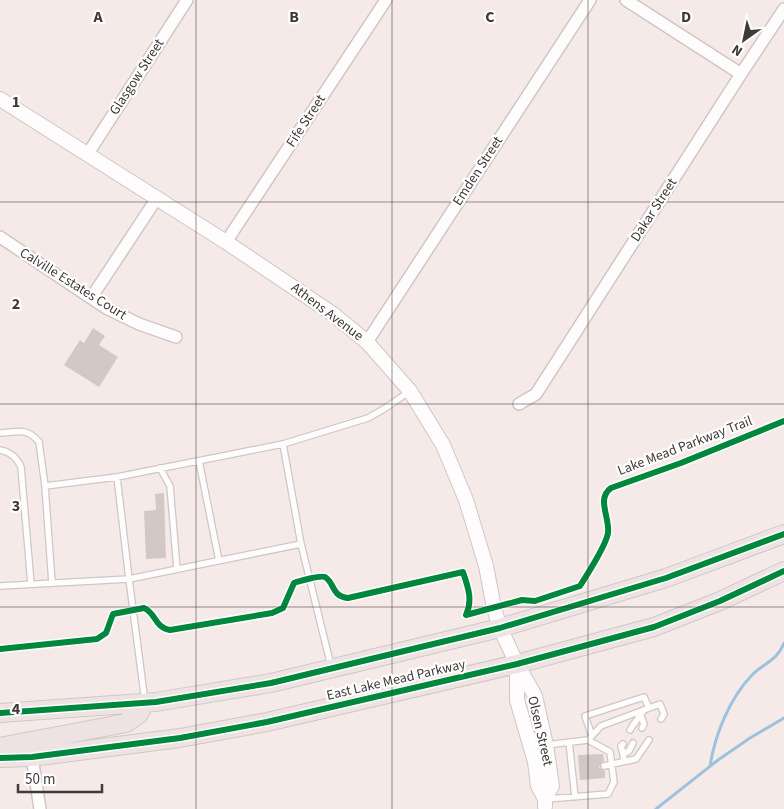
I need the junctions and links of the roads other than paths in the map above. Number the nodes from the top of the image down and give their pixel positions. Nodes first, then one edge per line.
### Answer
1 (187, 0) edge
2 (386, 0) edge
3 (590, 0) edge
4 (626, 0) edge
5 (784, 9) edge
6 (741, 74) junction
7 (0, 99) edge
8 (87, 154) junction
9 (157, 198) junction
10 (0, 237) edge
11 (226, 242) junction
12 (91, 298) junction
13 (176, 337) dead end
14 (367, 342) junction
15 (410, 391) junction
16 (519, 404) dead end
17 (0, 433) edge
18 (283, 444) junction
19 (0, 450) edge
20 (198, 461) junction
21 (160, 468) junction
22 (117, 477) junction
23 (45, 486) junction
24 (784, 534) edge
25 (301, 544) junction
26 (219, 561) junction
27 (177, 569) junction
28 (784, 571) edge
29 (129, 579) junction
30 (52, 583) junction
31 (31, 584) junction
32 (0, 586) edge
33 (500, 628) junction
34 (508, 646) joint
35 (517, 664) junction
36 (331, 668) junction
37 (145, 703) junction
38 (645, 711) junction
39 (0, 713) edge
40 (661, 719) dead end
41 (642, 728) dead end
42 (630, 730) dead end
43 (590, 738) junction
44 (649, 740) dead end
45 (569, 742) junction
46 (633, 743) dead end
47 (623, 744) dead end
48 (546, 745) junction
49 (0, 747) edge
50 (623, 754) junction
51 (32, 757) junction
52 (0, 758) edge
53 (624, 761) junction
54 (612, 765) junction
55 (604, 766) dead end
56 (579, 769) dead end
57 (572, 770) junction
58 (575, 797) junction
59 (545, 804) edge
60 (40, 809) edge

1 - 8 street, Glasgow Street
2 - 11 street, Fife Street
3 - 14 street, Emden Street
4 - 6 street
5 - 6 street, Dakar Street
6 - 16 street, Dakar Street
7 - 8 street, Athens Avenue
8 - 9 street, Athens Avenue
9 - 11 street, Athens Avenue
9 - 12 street
10 - 12 street, Calville Estates Court
11 - 14 street, Athens Avenue
12 - 13 street, Calville Estates Court
14 - 15 street, Athens Avenue
15 - 18 lane
15 - 33 street, Athens Avenue
17 - 23 lane
18 - 20 lane
18 - 25 lane
19 - 31 lane
20 - 21 lane
20 - 26 lane
21 - 22 lane
21 - 27 lane
22 - 23 lane
22 - 29 lane
23 - 30 lane
24 - 33 main road, East Lake Mead Parkway
25 - 26 lane
25 - 36 lane
26 - 27 lane
27 - 29 lane
28 - 35 main road, East Lake Mead Parkway
29 - 30 lane
29 - 37 lane
30 - 31 lane
31 - 32 lane
33 - 34 street, Athens Avenue
33 - 36 main road, East Lake Mead Parkway
34 - 35 street, Olsen Street
35 - 48 street, Olsen Street
35 - 51 main road, East Lake Mead Parkway
35 - 59 street, Olsen Street
36 - 37 main road, East Lake Mead Parkway
37 - 39 main road, East Lake Mead Parkway
37 - 49 main road
38 - 40 lane
38 - 41 lane
38 - 42 lane
38 - 43 lane
38 - 43 lane
43 - 45 lane
43 - 54 lane
44 - 53 lane
45 - 48 lane
45 - 57 lane
46 - 50 lane
47 - 50 lane
48 - 59 street, Olsen Street
50 - 53 lane
51 - 52 main road, East Lake Mead Parkway
51 - 60 street
53 - 54 lane
54 - 55 lane
54 - 58 lane
56 - 57 lane
57 - 58 lane
58 - 59 lane

